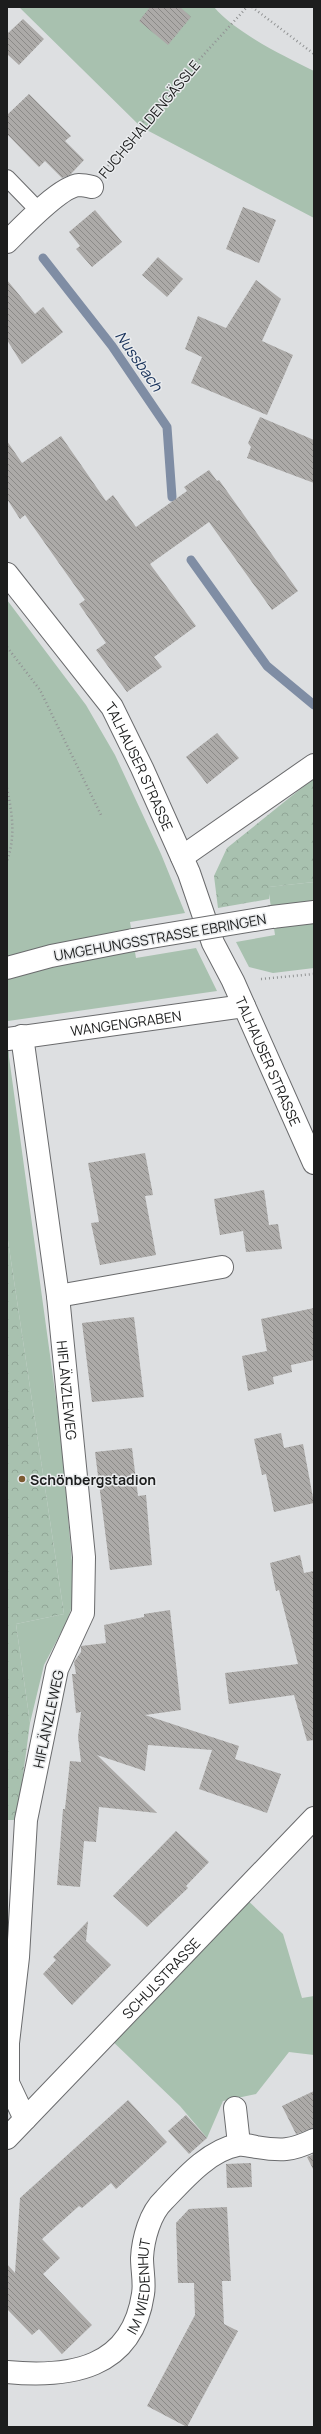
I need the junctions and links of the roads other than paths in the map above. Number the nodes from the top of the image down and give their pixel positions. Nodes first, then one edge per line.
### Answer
1 (7, 178) edge
2 (92, 187) road end
3 (39, 211) junction
4 (7, 242) edge
5 (7, 574) edge
6 (314, 764) edge
7 (182, 858) junction
8 (314, 912) edge
9 (7, 968) edge
10 (244, 1006) junction
11 (14, 1038) edge
12 (314, 1163) edge
13 (222, 1267) dead end
14 (58, 1296) junction
15 (314, 1818) edge
16 (235, 2108) dead end
17 (25, 2119) junction
18 (7, 2138) edge
19 (314, 2140) edge
20 (239, 2144) junction
21 (7, 2372) edge

1 - 3 lane
2 - 3 street, FUCHSHALDENGÄSSLE
3 - 4 street, FUCHSHALDENGÄSSLE
5 - 7 street, TALHAUSER STRASSE
6 - 7 street
7 - 10 street, TALHAUSER STRASSE
8 - 9 street, UMGEHUNGSSTRASSE EBRINGEN, bridge
10 - 11 street, WANGENGRABEN
10 - 12 street, TALHAUSER STRASSE
11 - 14 street, HIFLÄNZLEWEG
13 - 14 street
14 - 17 street, HIFLÄNZLEWEG
15 - 17 street, SCHULSTRASSE
16 - 20 street
17 - 18 street, SCHULSTRASSE
19 - 20 street
20 - 21 street, IM WIEDENHUT

